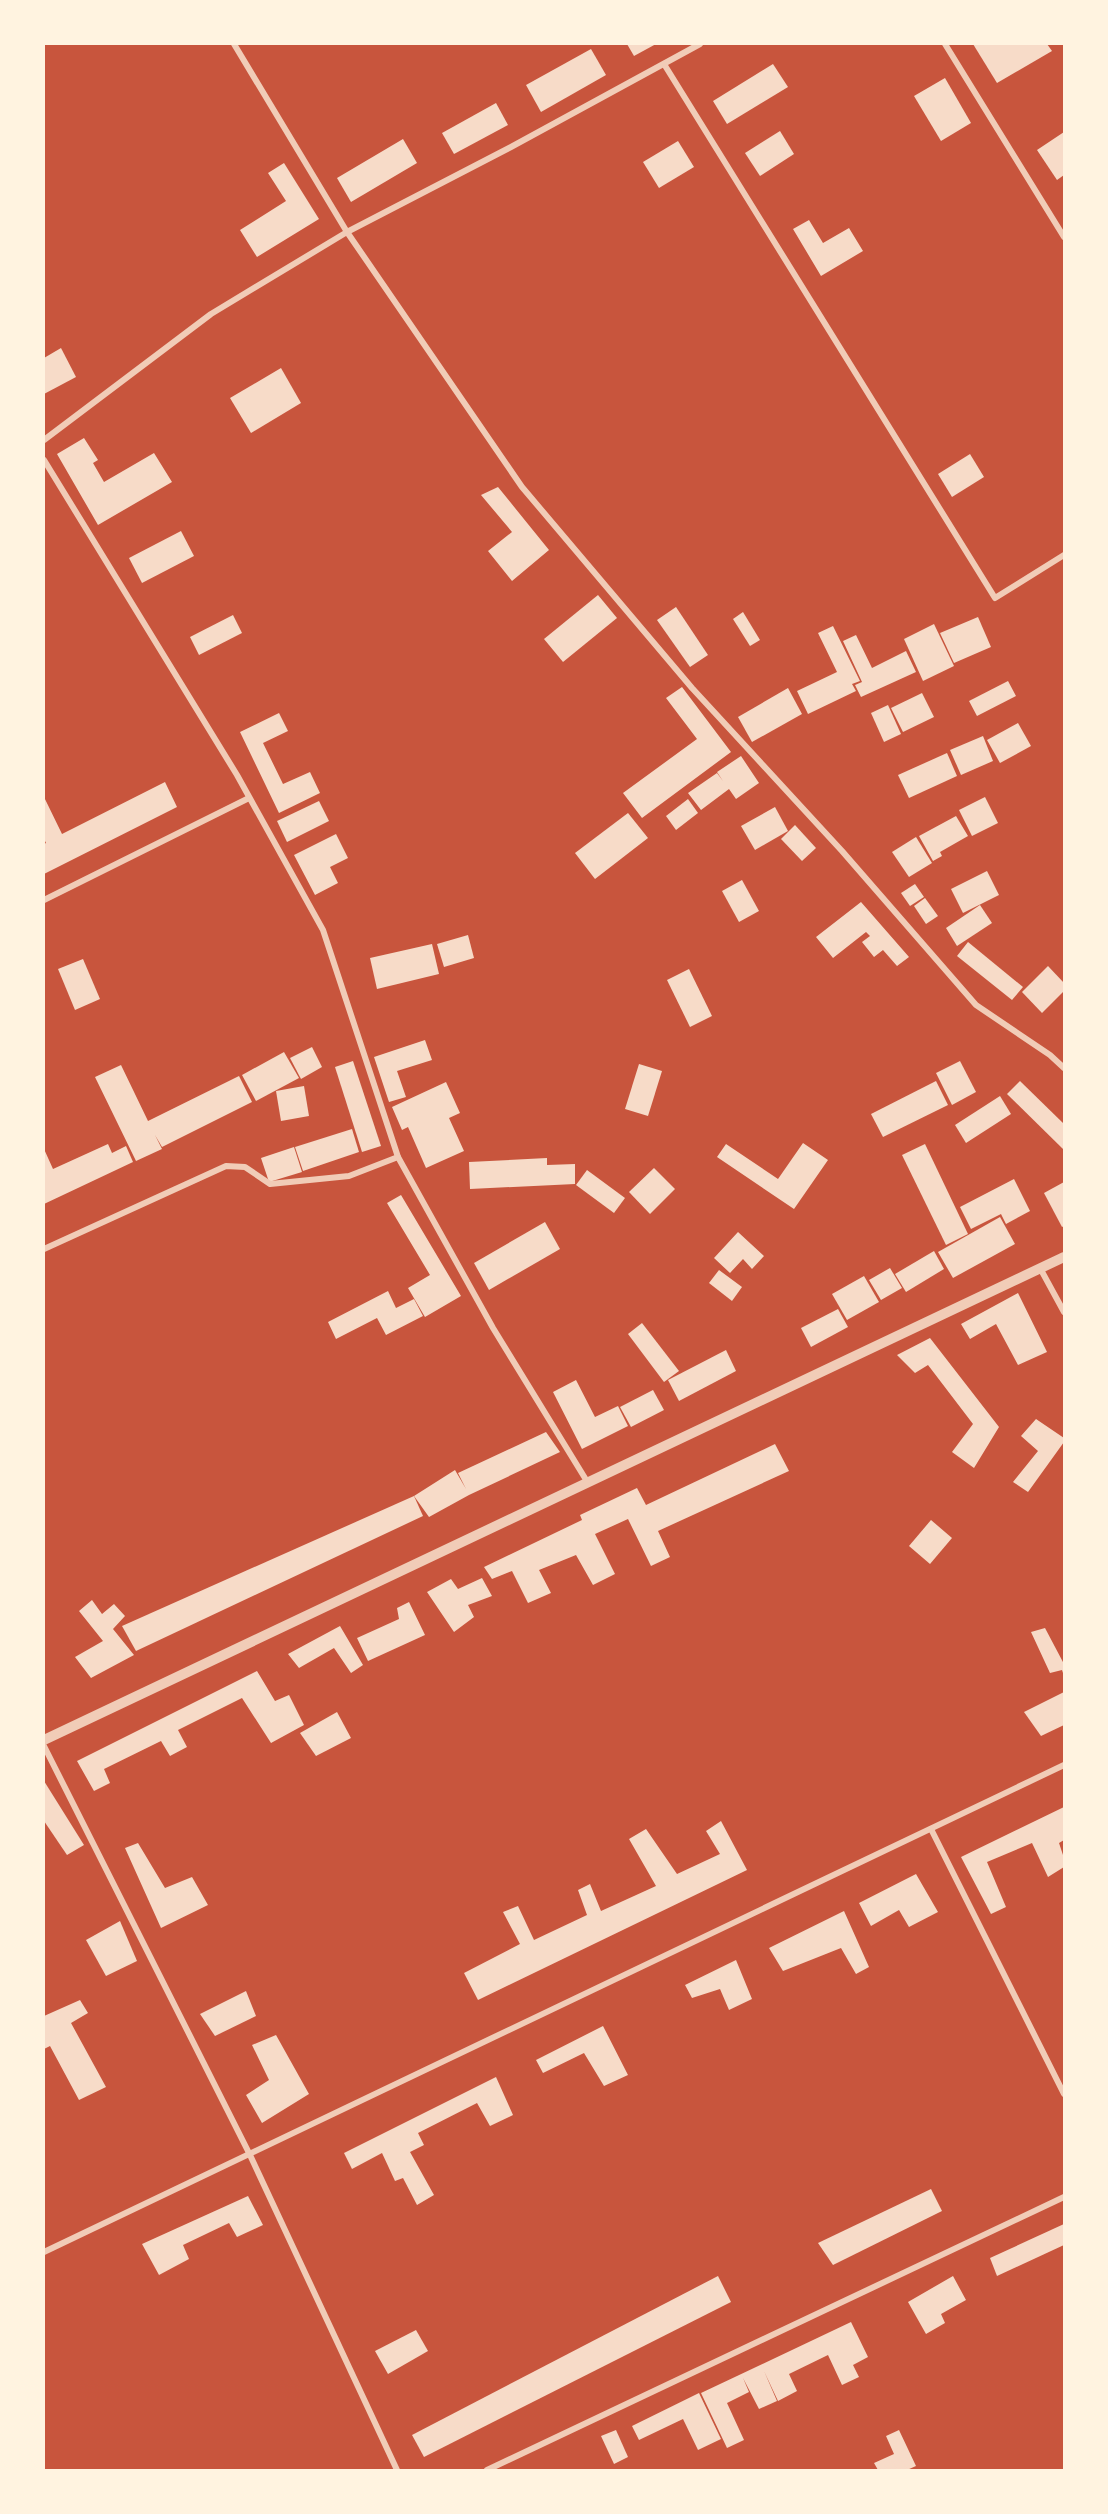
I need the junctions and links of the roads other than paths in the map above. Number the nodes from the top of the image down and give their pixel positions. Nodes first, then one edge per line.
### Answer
1 (234, 44) edge
2 (700, 44) edge
3 (945, 44) edge
4 (664, 64) junction
5 (347, 232) junction
6 (1065, 237) edge
7 (44, 440) edge
8 (44, 460) edge
9 (1065, 555) edge
10 (249, 798) junction
11 (44, 900) edge
12 (1065, 1068) edge
13 (398, 1157) junction
14 (44, 1249) edge
15 (1065, 1257) edge
16 (1040, 1268) junction
17 (1065, 1312) edge
18 (588, 1484) junction
19 (44, 1740) edge
20 (44, 1746) edge
21 (1065, 1765) edge
22 (931, 1829) junction
23 (1065, 2094) edge
24 (250, 2155) junction
25 (1065, 2197) edge
26 (44, 2252) edge
27 (397, 2470) edge
28 (487, 2470) edge

1 - 5 street
2 - 4 street
3 - 6 street
4 - 5 street
4 - 9 street
5 - 7 street
5 - 12 street
8 - 10 street
10 - 11 street
10 - 13 street
13 - 14 street
13 - 18 street
15 - 16 street
16 - 17 street
16 - 18 street
18 - 19 street
20 - 24 street
21 - 22 street
22 - 23 street
22 - 24 street
24 - 26 street
24 - 27 street
25 - 28 street

